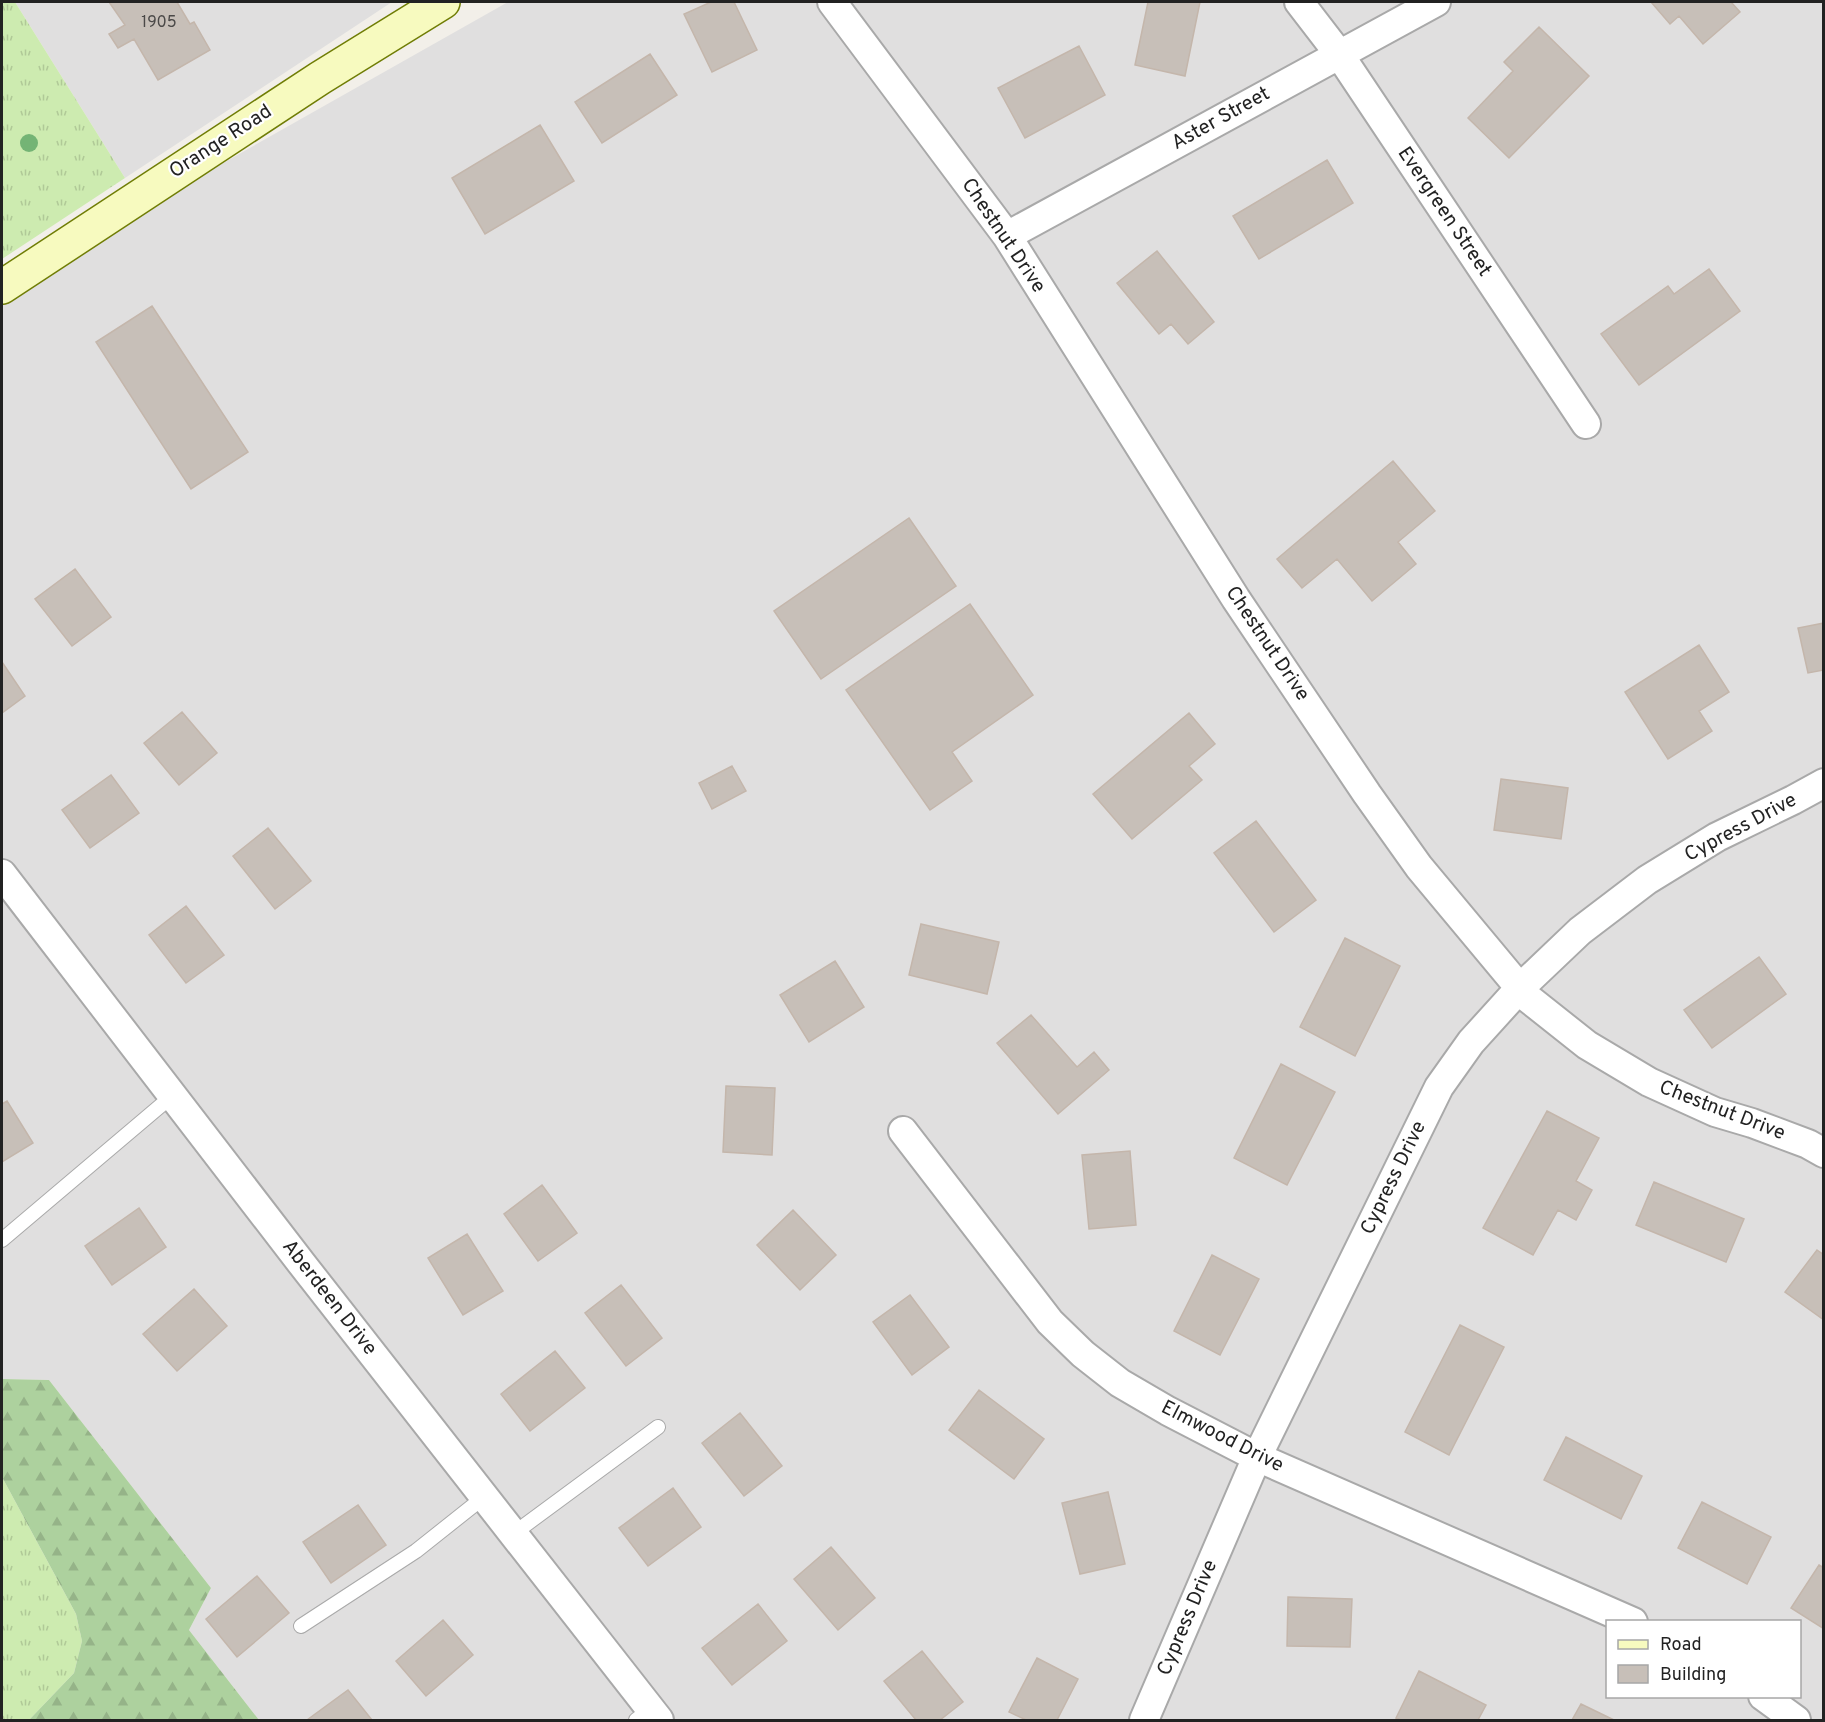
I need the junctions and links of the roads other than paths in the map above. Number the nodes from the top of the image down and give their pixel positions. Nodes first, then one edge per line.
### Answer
1 (443, 2) edge
2 (832, 2) edge
3 (1299, 2) edge
4 (1436, 2) edge
5 (1339, 54) junction
6 (1007, 236) junction
7 (2, 287) edge
8 (1586, 424) dead end
9 (1824, 783) edge
10 (2, 874) edge
11 (1520, 988) junction
12 (172, 1095) junction
13 (903, 1131) dead end
14 (1824, 1153) edge
15 (2, 1240) edge
16 (658, 1427) dead end
17 (1257, 1457) junction
18 (484, 1497) junction
19 (513, 1534) junction
20 (1628, 1620) edge
21 (301, 1626) dead end
22 (1766, 1698) edge
23 (648, 1717) edge
24 (1144, 1720) edge
25 (1796, 1720) edge

1 - 7 main road, Orange Road
2 - 6 street, Chestnut Drive
3 - 5 street, Evergreen Street
4 - 5 street, Aster Street
5 - 6 street, Aster Street
5 - 8 street, Evergreen Street
6 - 11 street, Chestnut Drive
9 - 11 street, Cypress Drive
10 - 12 street, Aberdeen Drive
11 - 14 street, Chestnut Drive
11 - 17 street, Cypress Drive
12 - 15 lane
12 - 18 street, Aberdeen Drive
13 - 17 street, Elmwood Drive
16 - 19 lane
17 - 20 street, Elmwood Drive
17 - 24 street, Cypress Drive
18 - 19 street, Aberdeen Drive
18 - 21 lane
19 - 23 street, Aberdeen Drive
22 - 25 street

